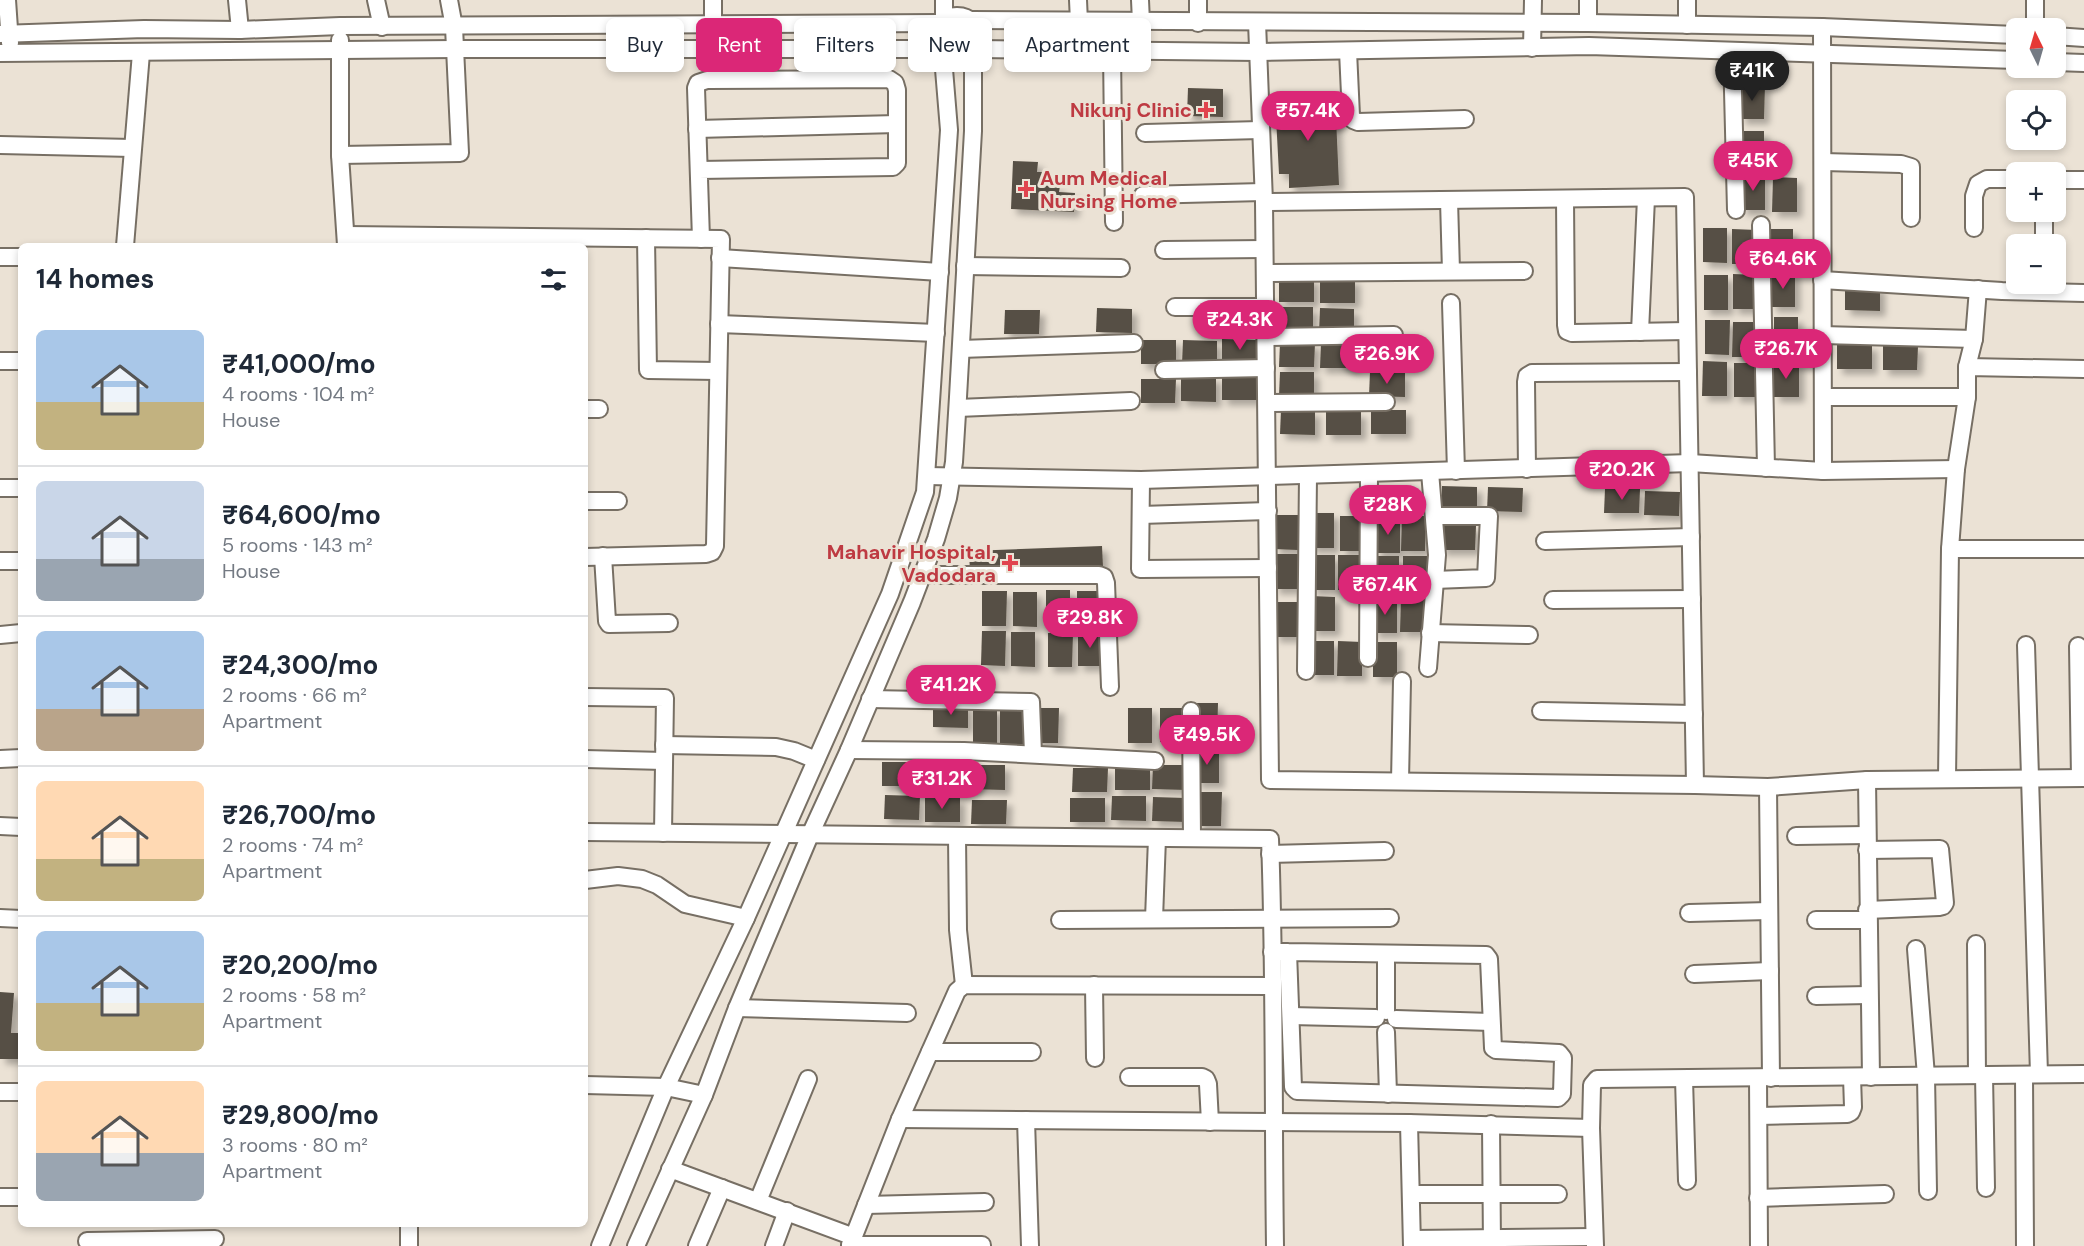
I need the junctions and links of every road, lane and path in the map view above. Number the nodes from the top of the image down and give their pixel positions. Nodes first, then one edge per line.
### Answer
1 (7, 0) edge
2 (237, 0) edge
3 (376, 0) edge
4 (449, 0) edge
5 (713, 0) edge
6 (944, 0) edge
7 (1078, 0) edge
8 (1140, 0) edge
9 (1198, 0) edge
10 (1533, 0) edge
11 (1588, 0) edge
12 (1687, 0) edge
13 (2035, 0) edge
14 (966, 12) edge
15 (713, 18) edge
16 (942, 18) edge
17 (952, 18) edge
18 (1034, 18) edge
19 (1079, 18) edge
20 (1141, 18) edge
21 (2035, 18) edge
22 (908, 22) edge
23 (1151, 22) edge
24 (1257, 22) junction
25 (696, 23) edge
26 (782, 23) edge
27 (1198, 23) junction
28 (1532, 23) junction
29 (1588, 23) junction
30 (1687, 25) junction
31 (340, 26) junction
32 (382, 27) junction
33 (454, 27) junction
34 (1822, 27) junction
35 (240, 30) junction
36 (5, 34) edge
37 (2006, 35) edge
38 (2066, 37) edge
39 (2084, 38) edge
40 (1532, 48) junction
41 (455, 49) junction
42 (340, 50) junction
43 (1151, 51) edge
44 (1348, 51) junction
45 (1732, 51) junction
46 (1258, 52) junction
47 (5, 53) edge
48 (141, 53) junction
49 (908, 53) edge
50 (1822, 53) junction
51 (2006, 60) edge
52 (2066, 62) edge
53 (2084, 63) edge
54 (942, 72) edge
55 (974, 72) edge
56 (1112, 72) edge
57 (1465, 119) dead end
58 (897, 124) junction
59 (697, 129) junction
60 (1260, 130) junction
61 (1145, 134) dead end
62 (0, 146) edge
63 (132, 148) junction
64 (340, 156) junction
65 (1823, 162) junction
66 (699, 170) junction
67 (2006, 179) edge
68 (2066, 180) edge
69 (2084, 180) edge
70 (1143, 195) dead end
71 (1264, 197) junction
72 (1646, 198) junction
73 (1565, 199) junction
74 (1449, 200) junction
75 (1736, 210) dead end
76 (1911, 219) dead end
77 (1114, 222) dead end
78 (1761, 225) dead end
79 (1974, 228) dead end
80 (646, 238) junction
81 (700, 239) junction
82 (346, 240) edge
83 (503, 241) edge
84 (565, 242) edge
85 (125, 243) edge
86 (1264, 249) junction
87 (1164, 250) dead end
88 (0, 257) edge
89 (18, 257) edge
90 (720, 258) junction
91 (965, 266) junction
92 (1121, 268) dead end
93 (1451, 271) junction
94 (1524, 271) dead end
95 (940, 272) junction
96 (1265, 273) junction
97 (1822, 280) junction
98 (1978, 289) junction
99 (2084, 293) edge
100 (1451, 303) dead end
101 (1175, 307) dead end
102 (1265, 307) junction
103 (719, 324) junction
104 (1687, 331) junction
105 (1640, 332) junction
106 (936, 333) junction
107 (1394, 335) dead end
108 (1822, 335) junction
109 (1266, 337) junction
110 (1974, 339) junction
111 (1134, 343) dead end
112 (961, 349) junction
113 (0, 361) edge
114 (18, 362) edge
115 (1967, 367) junction
116 (1266, 368) junction
117 (2084, 369) edge
118 (1164, 370) dead end
119 (718, 371) junction
120 (1688, 372) junction
121 (1823, 397) junction
122 (1967, 397) junction
123 (1131, 401) dead end
124 (1386, 402) dead end
125 (1267, 404) junction
126 (957, 408) junction
127 (1690, 463) junction
128 (1766, 468) junction
129 (1527, 469) junction
130 (1956, 469) junction
131 (1456, 471) junction
132 (1823, 471) junction
133 (1430, 472) junction
134 (1369, 474) junction
135 (952, 475) junction
136 (927, 476) junction
137 (1308, 476) junction
138 (1268, 477) junction
139 (1141, 480) junction
140 (0, 488) edge
141 (18, 488) edge
142 (588, 501) edge
143 (618, 501) dead end
144 (1268, 511) junction
145 (1141, 515) junction
146 (1434, 516) junction
147 (1691, 537) junction
148 (1545, 541) dead end
149 (1950, 549) junction
150 (2084, 549) edge
151 (603, 556) junction
152 (588, 557) edge
153 (0, 561) edge
154 (18, 561) edge
155 (1268, 568) junction
156 (922, 575) junction
157 (1434, 580) junction
158 (1692, 599) junction
159 (1552, 600) dead end
160 (669, 623) dead end
161 (18, 633) edge
162 (1430, 633) junction
163 (0, 635) edge
164 (1528, 635) dead end
165 (2026, 645) dead end
166 (2078, 646) dead end
167 (1368, 658) dead end
168 (1428, 668) dead end
169 (1305, 671) dead end
170 (1402, 681) dead end
171 (1110, 687) dead end
172 (588, 697) edge
173 (870, 699) junction
174 (1191, 711) dead end
175 (1541, 711) dead end
176 (1694, 714) junction
177 (849, 750) junction
178 (664, 753) junction
179 (1033, 754) junction
180 (18, 758) edge
181 (0, 759) edge
182 (588, 759) edge
183 (816, 760) junction
184 (1155, 760) dead end
185 (2032, 777) junction
186 (1947, 778) junction
187 (2082, 778) edge
188 (1867, 780) junction
189 (1400, 782) junction
190 (1695, 785) junction
191 (1768, 788) junction
192 (0, 826) edge
193 (18, 827) edge
194 (588, 832) edge
195 (663, 833) junction
196 (783, 833) junction
197 (810, 835) junction
198 (957, 836) junction
199 (1796, 836) dead end
200 (1157, 838) junction
201 (1192, 838) junction
202 (1867, 842) junction
203 (1385, 851) dead end
204 (1270, 854) junction
205 (588, 880) edge
206 (1769, 911) junction
207 (1689, 913) dead end
208 (1867, 915) junction
209 (0, 918) edge
210 (746, 918) junction
211 (1390, 918) dead end
212 (18, 919) edge
213 (1060, 920) dead end
214 (1154, 920) junction
215 (1273, 920) junction
216 (1815, 920) dead end
217 (1976, 944) dead end
218 (1916, 949) dead end
219 (1280, 952) junction
220 (1386, 954) junction
221 (1770, 971) junction
222 (1694, 974) dead end
223 (964, 985) junction
224 (1094, 985) junction
225 (1272, 986) junction
226 (1869, 995) junction
227 (1816, 996) dead end
228 (737, 1008) junction
229 (908, 1013) dead end
230 (1291, 1016) junction
231 (1386, 1020) junction
232 (1491, 1022) junction
233 (930, 1052) junction
234 (1032, 1052) dead end
235 (1095, 1058) dead end
236 (2084, 1074) edge
237 (1980, 1075) junction
238 (2032, 1075) junction
239 (1926, 1076) junction
240 (1129, 1077) dead end
241 (1852, 1077) junction
242 (1871, 1077) junction
243 (1765, 1078) junction
244 (808, 1079) dead end
245 (1684, 1079) junction
246 (588, 1085) edge
247 (666, 1087) junction
248 (0, 1092) edge
249 (18, 1092) edge
250 (1388, 1094) junction
251 (704, 1095) junction
252 (1759, 1116) junction
253 (900, 1119) junction
254 (1026, 1120) junction
255 (1210, 1122) junction
256 (1273, 1122) junction
257 (1409, 1123) junction
258 (1491, 1124) junction
259 (1591, 1128) junction
260 (670, 1169) junction
261 (1686, 1181) dead end
262 (722, 1188) junction
263 (1986, 1188) dead end
264 (1928, 1191) dead end
265 (1411, 1194) junction
266 (1492, 1194) junction
267 (1558, 1194) dead end
268 (1885, 1194) dead end
269 (0, 1197) edge
270 (18, 1197) edge
271 (1758, 1198) junction
272 (758, 1201) junction
273 (985, 1202) dead end
274 (866, 1205) junction
275 (787, 1211) junction
276 (409, 1227) edge
277 (215, 1236) edge
278 (87, 1241) dead end
279 (1594, 1241) edge
280 (851, 1242) edge
281 (1412, 1243) edge
282 (1492, 1243) edge
283 (982, 1245) edge
284 (409, 1246) edge
285 (600, 1246) edge
286 (636, 1246) edge
287 (697, 1246) edge
288 (774, 1246) edge
289 (1030, 1246) edge
290 (1275, 1246) edge
291 (1759, 1246) edge
292 (2025, 1246) edge

1 - 36 street
2 - 35 street
3 - 32 street
4 - 33 street
5 - 15 street
6 - 16 street
7 - 19 street
8 - 20 street
9 - 27 street
10 - 28 street
11 - 29 street
12 - 30 street
13 - 21 street
14 - 17 street
14 - 18 street
22 - 26 street
23 - 27 street
24 - 27 street
24 - 28 street
24 - 46 street
25 - 33 street
28 - 29 street
28 - 40 street
29 - 30 street
30 - 34 street
31 - 32 street
31 - 35 street
31 - 42 street
32 - 33 street
33 - 41 street
34 - 37 street
34 - 50 street
35 - 36 street
36 - 47 street
38 - 39 street
40 - 44 street
40 - 45 street
41 - 42 street
41 - 49 street
41 - 64 street
42 - 48 street
42 - 64 street
43 - 46 street
44 - 46 street
44 - 57 street
45 - 50 street
45 - 75 street
46 - 60 street
47 - 48 street
48 - 63 street
50 - 51 street
50 - 65 street
52 - 53 street
54 - 95 street
55 - 91 street
56 - 77 street
58 - 59 street
58 - 59 street
58 - 66 street
59 - 66 street
60 - 61 street
60 - 71 street
62 - 63 street
63 - 85 street
64 - 82 street
65 - 76 street
65 - 97 street
66 - 81 street
67 - 79 street
68 - 69 street
70 - 71 street
71 - 74 street
71 - 86 street
72 - 73 street
72 - 104 street
72 - 105 street
73 - 74 street
73 - 105 street
74 - 93 street
78 - 128 street
80 - 81 street
80 - 84 street
80 - 119 street
81 - 90 street
82 - 83 street
83 - 84 street
86 - 87 street
86 - 96 street
88 - 89 street
90 - 95 street
90 - 103 street
91 - 92 street
91 - 112 street
93 - 94 street
93 - 96 street
95 - 106 street
96 - 102 street
97 - 98 street
97 - 108 street
98 - 99 street
98 - 110 street
100 - 131 street
101 - 102 street
102 - 109 street
103 - 106 street
103 - 119 street
104 - 105 street
104 - 120 street
106 - 136 street
107 - 109 street
108 - 110 street
108 - 121 street
109 - 116 street
110 - 115 street
111 - 112 street
112 - 126 street
113 - 114 street
115 - 117 street
115 - 122 street
116 - 118 street
116 - 125 street
119 - 151 street
120 - 127 street
120 - 129 street
121 - 122 street
121 - 132 street
122 - 130 street
123 - 126 street
124 - 125 street
125 - 138 street
126 - 135 street
127 - 128 street
127 - 129 street
127 - 147 street
128 - 132 street
129 - 131 street
130 - 132 street
130 - 149 street
131 - 133 street
133 - 134 street
133 - 146 street
134 - 137 street
134 - 167 street
135 - 136 street
135 - 139 street
135 - 156 street
136 - 183 street
137 - 138 street
137 - 169 street
138 - 139 street
138 - 144 street
139 - 145 street
140 - 141 street
142 - 143 street
144 - 145 street
144 - 155 street
145 - 155 street
146 - 157 street
146 - 157 street
147 - 148 street
147 - 158 street
149 - 150 street
149 - 186 street
151 - 152 street
151 - 160 street
153 - 154 street
155 - 189 street
156 - 171 street
156 - 173 street
157 - 162 street
158 - 159 street
158 - 176 street
161 - 163 street
162 - 164 street
162 - 168 street
165 - 185 street
166 - 187 street
170 - 189 street
172 - 178 street
173 - 177 street
173 - 179 street
174 - 201 street
175 - 176 street
176 - 190 street
177 - 179 street
177 - 197 street
178 - 182 street
178 - 183 street
178 - 195 street
179 - 184 street
180 - 181 street
183 - 196 street
185 - 186 street
185 - 187 street
185 - 238 street
186 - 188 street
188 - 191 street
188 - 202 street
189 - 190 street
190 - 191 street
191 - 206 street
192 - 193 street
194 - 195 street
195 - 196 street
196 - 197 street
196 - 210 street
197 - 198 street
197 - 228 street
198 - 200 street
198 - 223 street
199 - 202 street
200 - 201 street
200 - 214 street
201 - 204 street
202 - 208 street
202 - 208 street
203 - 204 street
204 - 215 street
205 - 210 street
206 - 207 street
206 - 221 street
208 - 216 street
208 - 226 street
209 - 212 street
210 - 247 street
211 - 215 street
213 - 214 street
214 - 215 street
215 - 219 street
217 - 237 street
218 - 239 street
219 - 220 street
219 - 225 street
219 - 230 street
220 - 231 street
220 - 232 street
221 - 222 street
221 - 243 street
223 - 224 street
223 - 233 street
224 - 225 street
224 - 235 street
225 - 256 street
226 - 227 street
226 - 242 street
228 - 229 street
228 - 251 street
230 - 231 street
230 - 250 street
231 - 232 street
231 - 250 street
232 - 250 street
233 - 234 street
233 - 253 street
236 - 238 street
237 - 238 street
237 - 239 street
237 - 263 street
238 - 292 street
239 - 242 street
239 - 264 street
240 - 255 street
241 - 242 street
241 - 243 street
241 - 252 street
243 - 245 street
243 - 252 street
244 - 272 street
245 - 259 street
245 - 261 street
246 - 247 street
247 - 251 street
247 - 285 street
248 - 249 street
251 - 260 street
252 - 271 street
253 - 254 street
253 - 274 street
254 - 255 street
254 - 289 street
255 - 256 street
256 - 257 street
256 - 290 street
257 - 258 street
257 - 265 street
258 - 259 street
258 - 266 street
259 - 279 street
260 - 262 street
260 - 286 street
262 - 272 street
262 - 287 street
265 - 266 street
265 - 281 street
266 - 267 street
266 - 282 street
268 - 271 street
269 - 270 street
271 - 291 street
272 - 275 street
273 - 274 street
274 - 280 street
275 - 280 street
275 - 288 street
276 - 284 street
277 - 278 street
279 - 282 street
280 - 283 street
281 - 282 street

